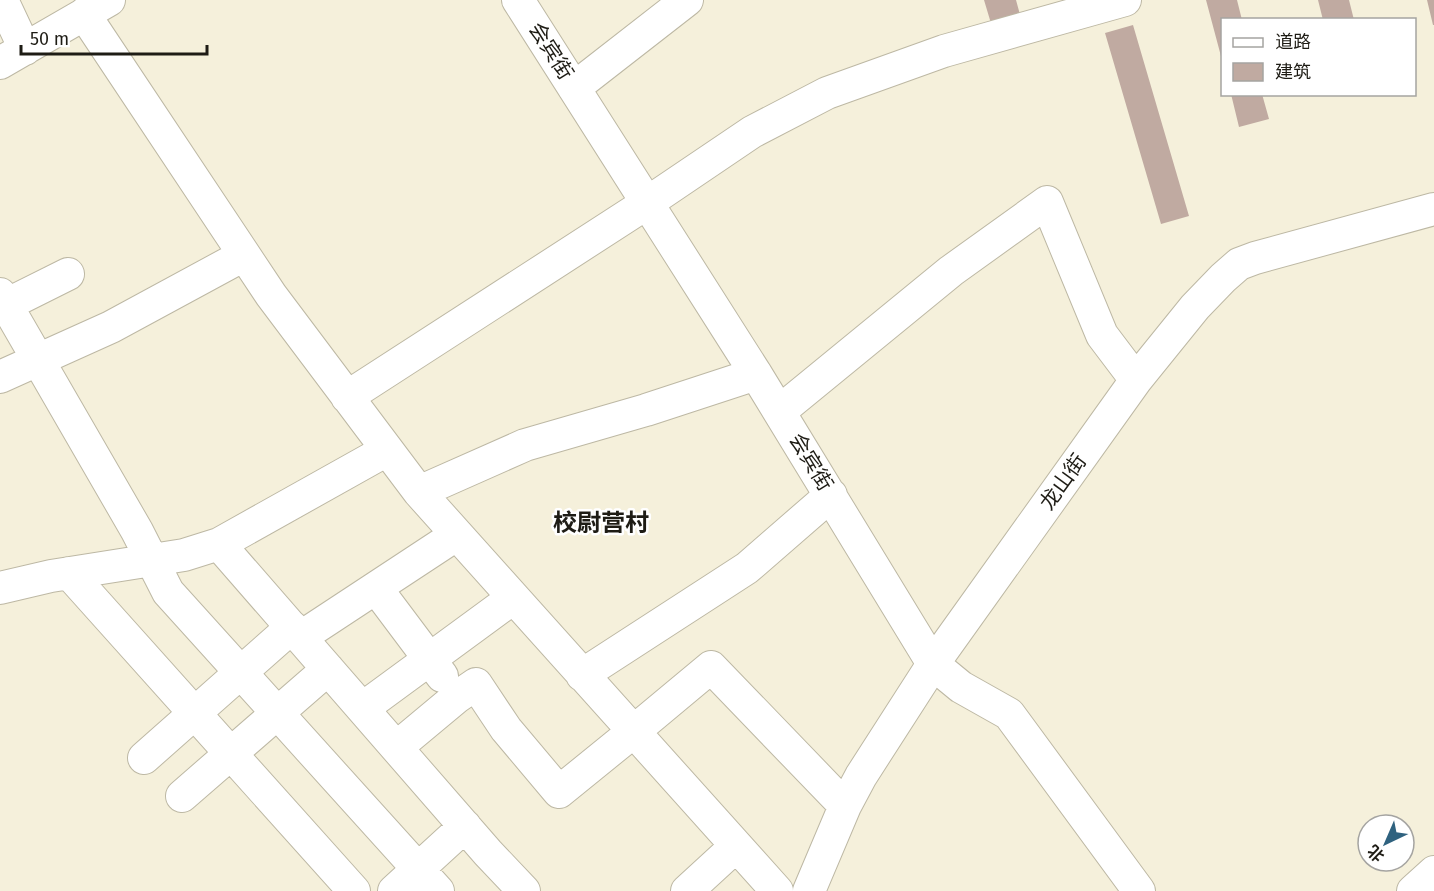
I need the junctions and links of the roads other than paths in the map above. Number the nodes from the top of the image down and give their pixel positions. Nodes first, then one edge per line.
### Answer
1 (2, 0) edge
2 (518, 0) edge
3 (687, 0) edge
4 (1125, 0) edge
5 (97, 7) edge
6 (12, 56) edge
7 (574, 88) junction
8 (647, 203) junction
9 (1434, 209) edge
10 (244, 255) junction
11 (68, 274) dead end
12 (2, 302) edge
13 (38, 360) junction
14 (756, 374) junction
15 (0, 377) edge
16 (1136, 380) junction
17 (347, 397) junction
18 (780, 411) junction
19 (387, 450) junction
20 (419, 492) junction
21 (831, 495) junction
22 (456, 535) junction
23 (219, 544) junction
24 (152, 560) junction
25 (69, 573) junction
26 (0, 588) edge
27 (376, 588) junction
28 (513, 598) junction
29 (296, 632) junction
30 (429, 659) junction
31 (933, 664) junction
32 (328, 669) junction
33 (240, 672) junction
34 (582, 675) junction
35 (457, 697) junction
36 (363, 708) junction
37 (195, 713) junction
38 (277, 713) junction
39 (633, 732) junction
40 (396, 747) junction
41 (231, 753) junction
42 (144, 758) dead end
43 (182, 796) dead end
44 (845, 807) junction
45 (465, 826) junction
46 (736, 846) junction
47 (1434, 872) edge
48 (428, 880) edge
49 (1127, 886) edge
50 (354, 891) edge
51 (394, 891) edge
52 (524, 891) edge
53 (687, 891) edge
54 (777, 891) edge
55 (809, 891) edge
56 (1413, 891) edge

1 - 6 street
2 - 7 street, 会宾街
3 - 7 street
4 - 8 street
5 - 6 street
5 - 10 street
7 - 8 street, 会宾街
8 - 14 street, 会宾街
8 - 17 street
9 - 16 street, 龙山街
10 - 13 street
10 - 17 street
11 - 12 street
12 - 13 street
13 - 15 street
13 - 24 street
14 - 18 street, 会宾街
14 - 20 street
16 - 18 street
16 - 31 street, 龙山街
17 - 19 street
18 - 21 street, 会宾街
19 - 20 street
19 - 23 street
20 - 22 street
21 - 31 street, 会宾街
21 - 34 street
22 - 27 street
22 - 28 street
23 - 24 street
23 - 29 street
24 - 25 street
24 - 33 street
25 - 26 street
25 - 37 street
27 - 29 street
27 - 30 street
28 - 30 street
28 - 34 street
29 - 32 street
29 - 33 street
30 - 35 street
30 - 36 street
31 - 44 street, 龙山街
31 - 49 street, 会宾街
32 - 36 street
32 - 38 street
33 - 37 street
33 - 38 street
34 - 39 street
35 - 39 street
35 - 40 street
36 - 40 street
37 - 41 street
37 - 42 street
38 - 41 street
38 - 48 street
39 - 44 street
39 - 46 street
40 - 45 street
41 - 43 street
41 - 50 street
44 - 55 street, 龙山街
45 - 48 street
45 - 52 street
46 - 53 street
46 - 54 street
47 - 56 street
48 - 51 street

